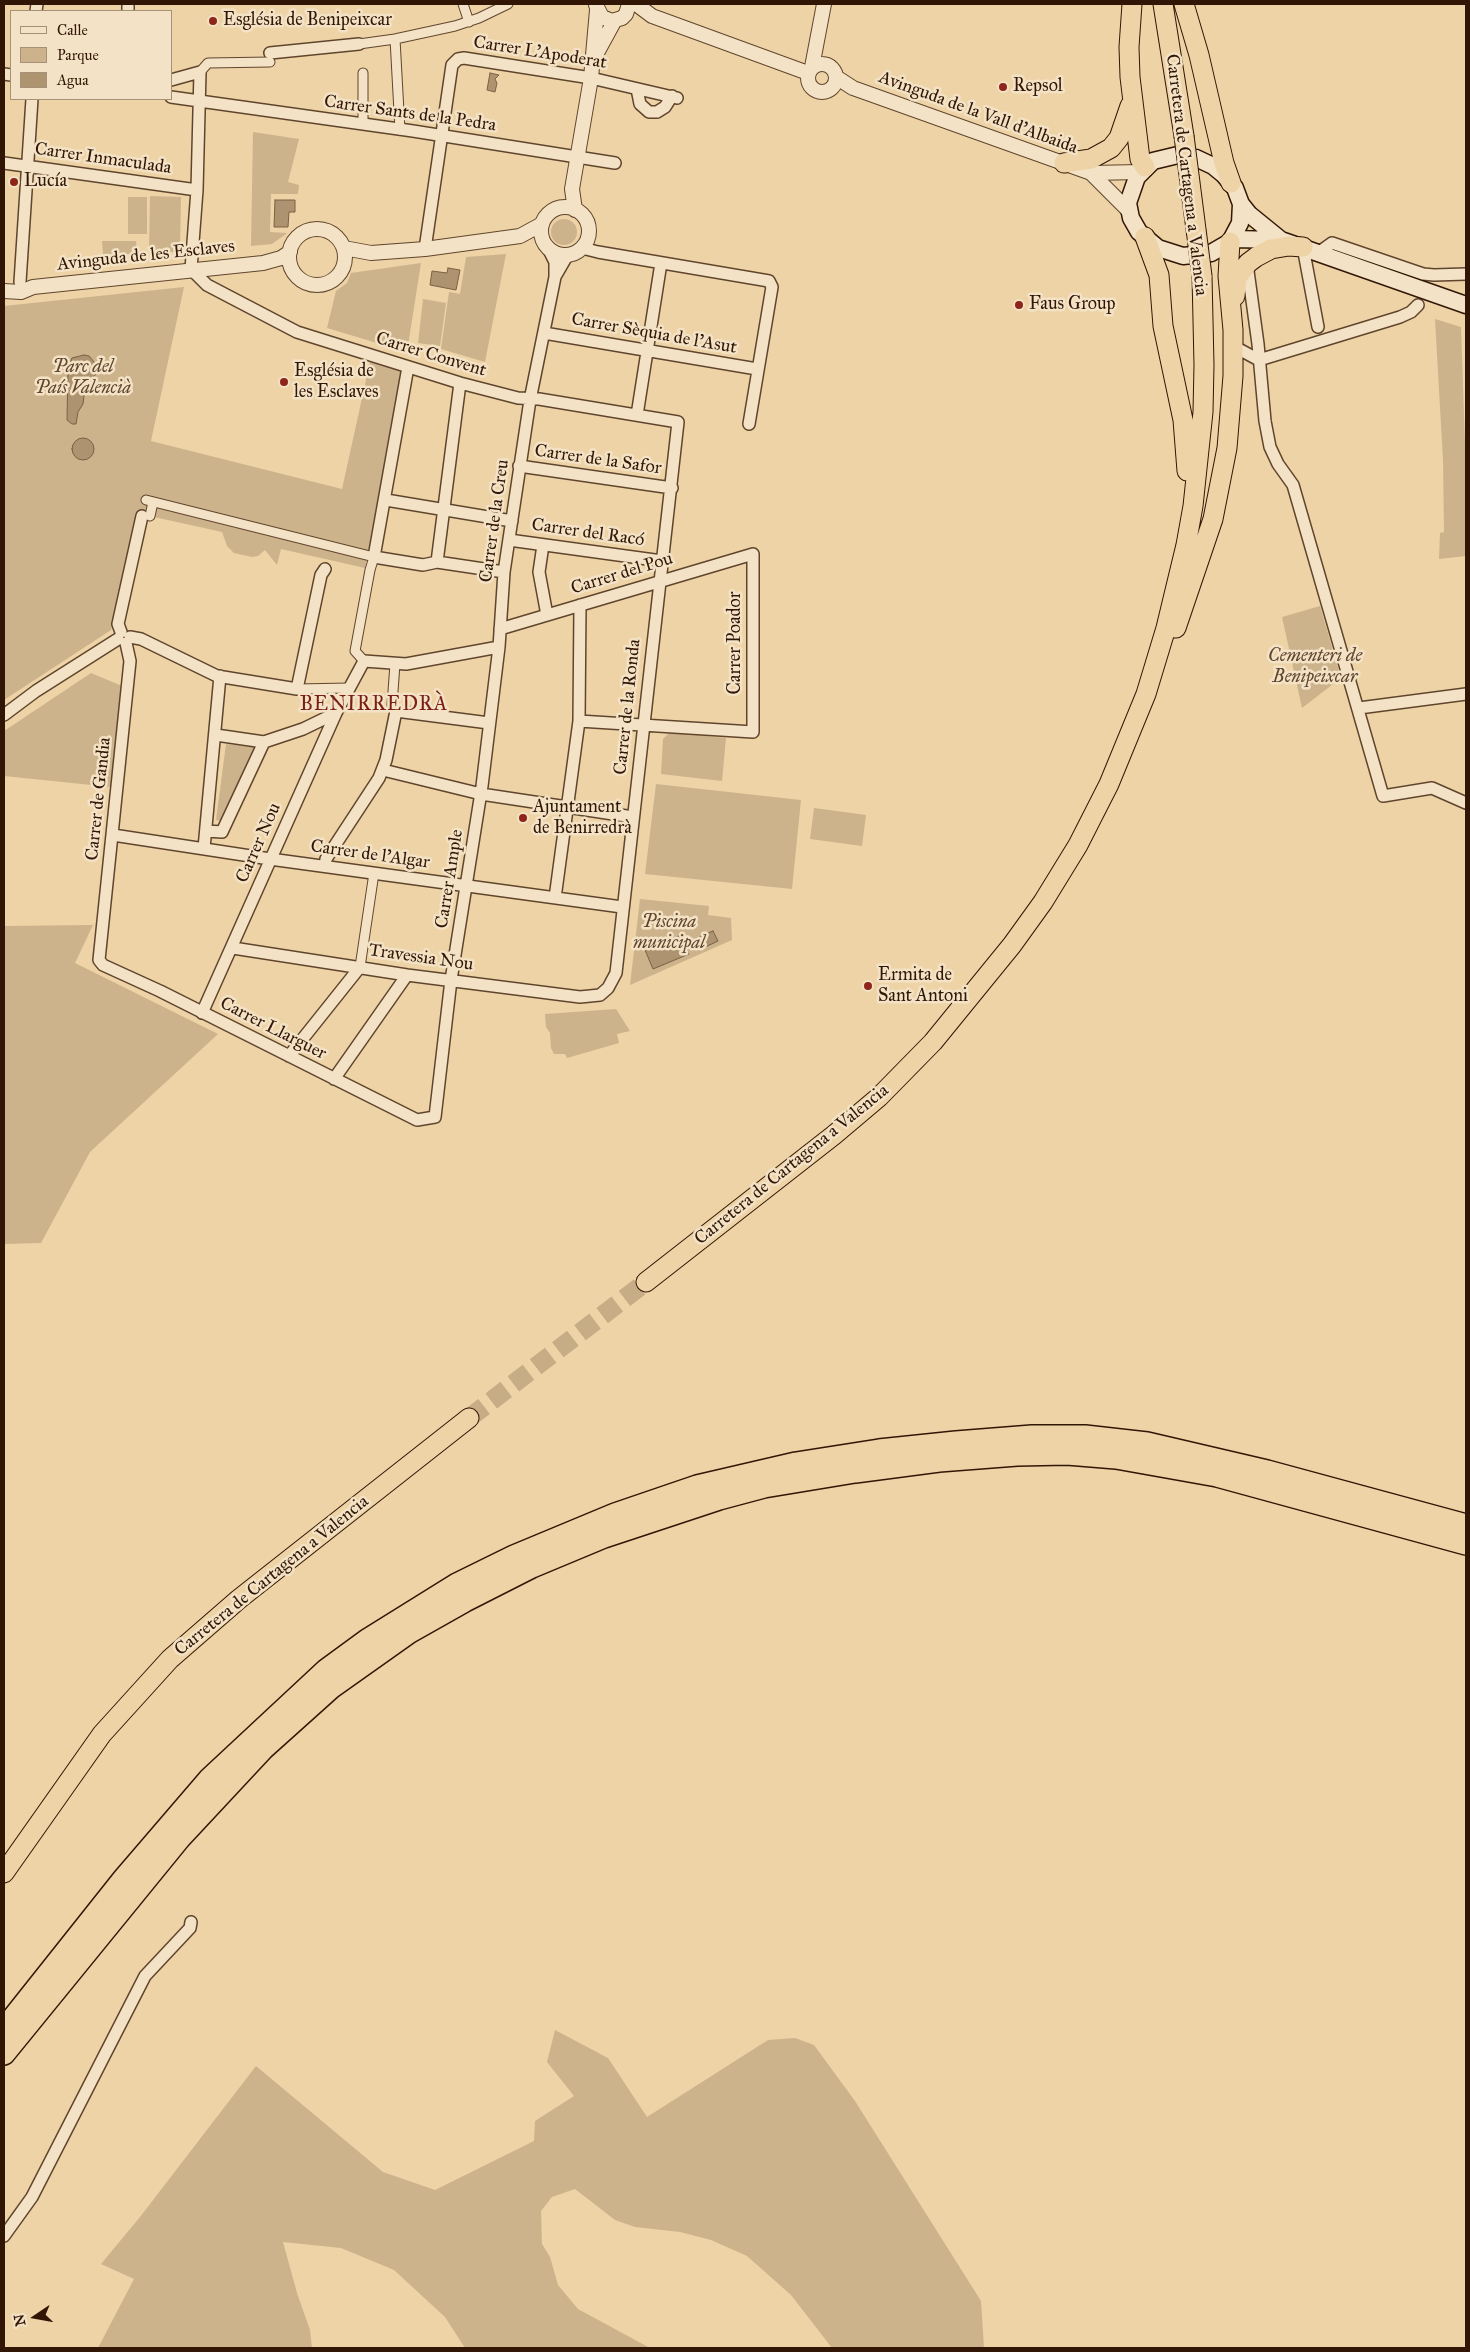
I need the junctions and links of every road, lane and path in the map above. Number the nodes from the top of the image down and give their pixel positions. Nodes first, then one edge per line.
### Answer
1 (463, 4) edge
2 (508, 4) edge
3 (629, 4) edge
4 (636, 4) edge
5 (824, 4) edge
6 (1132, 4) edge
7 (1163, 4) edge
8 (1184, 4) edge
9 (596, 6) edge
10 (652, 16) junction
11 (618, 19) junction
12 (468, 22) junction
13 (395, 39) junction
14 (816, 42) junction
15 (359, 44) joint
16 (270, 57) joint
17 (594, 58) junction
18 (827, 64) junction
19 (810, 70) junction
20 (200, 72) junction
21 (363, 73) dead end
22 (591, 78) junction
23 (172, 80) edge
24 (834, 83) junction
25 (637, 88) junction
26 (172, 97) edge
27 (1132, 97) junction
28 (32, 100) edge
29 (200, 102) junction
30 (363, 124) junction
31 (400, 130) junction
32 (442, 136) junction
33 (578, 156) junction
34 (615, 162) dead end
35 (4, 163) edge
36 (1064, 163) junction
37 (28, 166) junction
38 (1142, 170) junction
39 (1090, 173) junction
40 (1231, 183) junction
41 (572, 189) junction
42 (197, 190) junction
43 (1241, 204) junction
44 (556, 209) junction
45 (575, 210) junction
46 (1129, 211) junction
47 (542, 224) junction
48 (520, 236) junction
49 (1144, 238) junction
50 (1232, 240) junction
51 (1281, 240) junction
52 (585, 243) junction
53 (344, 248) junction
54 (424, 248) junction
55 (547, 248) junction
56 (1311, 250) junction
57 (290, 252) junction
58 (371, 253) junction
59 (567, 256) junction
60 (263, 263) junction
61 (661, 263) junction
62 (344, 266) junction
63 (192, 269) junction
64 (1248, 271) dead end
65 (1466, 274) edge
66 (296, 275) junction
67 (555, 277) junction
68 (15, 288) edge
69 (1418, 305) dead end
70 (1466, 305) edge
71 (1318, 327) dead end
72 (544, 333) junction
73 (1233, 338) junction
74 (646, 351) junction
75 (1259, 360) junction
76 (408, 367) junction
77 (757, 369) junction
78 (460, 383) junction
79 (530, 400) junction
80 (637, 415) junction
81 (678, 422) joint
82 (749, 424) dead end
83 (519, 466) junction
84 (672, 488) junction
85 (386, 500) junction
86 (443, 509) junction
87 (146, 516) joint
88 (512, 521) junction
89 (509, 540) junction
90 (543, 546) junction
91 (753, 554) joint
92 (374, 557) junction
93 (662, 561) junction
94 (437, 562) junction
95 (325, 569) dead end
96 (504, 572) junction
97 (660, 582) junction
98 (580, 605) junction
99 (547, 615) junction
100 (500, 629) junction
101 (121, 639) junction
102 (499, 647) junction
103 (364, 661) junction
104 (395, 664) junction
105 (220, 676) junction
106 (349, 688) junction
107 (297, 689) junction
108 (1146, 694) junction
109 (1466, 694) edge
110 (1359, 708) junction
111 (396, 711) junction
112 (336, 713) junction
113 (4, 715) edge
114 (1137, 717) junction
115 (579, 721) junction
116 (489, 723) junction
117 (644, 724) junction
118 (216, 735) junction
119 (264, 742) junction
120 (383, 770) junction
121 (481, 794) junction
122 (1466, 803) edge
123 (567, 808) junction
124 (633, 817) junction
125 (207, 831) junction
126 (113, 835) junction
127 (204, 848) junction
128 (270, 859) junction
129 (325, 866) junction
130 (374, 873) junction
131 (467, 886) junction
132 (555, 898) junction
133 (622, 907) junction
134 (233, 948) junction
135 (99, 960) joint
136 (360, 967) junction
137 (407, 975) junction
138 (451, 980) junction
139 (604, 992) joint
140 (202, 1013) junction
141 (289, 1056) junction
142 (334, 1079) junction
143 (435, 1117) joint
144 (646, 1282) tunnel mouth
145 (469, 1418) tunnel mouth
146 (1466, 1525) edge
147 (1466, 1544) edge
148 (16, 1855) junction
149 (4, 1873) edge
150 (4, 1887) edge
151 (191, 1922) dead end
152 (4, 2028) edge
153 (4, 2054) edge
154 (4, 2236) edge

1 - 12 street
2 - 12 street
3 - 11 street
4 - 10 street
5 - 14 street
6 - 27 highway
7 - 108 highway, Carretera de Cartagena a Valencia, bridge
8 - 40 highway
9 - 11 street
9 - 17 street
10 - 11 street
10 - 19 street
11 - 17 street
12 - 13 street
13 - 15 street
13 - 31 street
14 - 18 street
14 - 19 street
15 - 16 street
16 - 20 street
17 - 22 street
18 - 19 street
18 - 24 street
19 - 24 street
20 - 23 street
20 - 29 street
21 - 30 street
22 - 25 street, Carrer L'Apoderat
22 - 32 street, Carrer L'Apoderat
22 - 33 street
24 - 36 street, Avinguda de la Vall d'Albaida
25 - 25 street, Carrer L'Apoderat
26 - 29 street, Carrer Sants de la Pedra
27 - 36 highway
27 - 38 highway
28 - 37 street
29 - 30 street, Carrer Sants de la Pedra
29 - 42 street
30 - 31 street, Carrer Sants de la Pedra
31 - 32 street, Carrer Sants de la Pedra
32 - 33 street, Carrer Sants de la Pedra
32 - 54 street
33 - 34 street, Carrer Sants de la Pedra
33 - 41 street
35 - 37 street, Carrer Inmaculada
36 - 39 street, Avinguda de la Vall d'Albaida
37 - 42 street, Carrer Inmaculada
37 - 68 street
38 - 39 street, Avinguda de la Vall d'Albaida
38 - 40 main road
38 - 46 main road
39 - 46 street, Avinguda de la Vall d'Albaida
40 - 43 main road
41 - 44 street
41 - 45 street
42 - 63 street
43 - 50 main road
43 - 51 main road
44 - 45 street
44 - 47 street
45 - 52 street
46 - 49 main road
47 - 48 street
47 - 55 street
48 - 54 street
48 - 55 street
49 - 50 main road
49 - 108 highway
50 - 51 main road
50 - 73 highway
51 - 56 main road
52 - 59 street
52 - 61 street
53 - 57 street
53 - 58 street
53 - 62 street
54 - 58 street
55 - 59 street
55 - 67 street
56 - 65 street
56 - 70 main road
56 - 71 street
56 - 73 highway
57 - 60 street, Avinguda de les Esclaves
57 - 66 street
58 - 62 street
59 - 67 street
60 - 63 street, Avinguda de les Esclaves
60 - 66 street, Avinguda de les Esclaves
61 - 74 street
61 - 77 street
62 - 66 street
63 - 68 street, Avinguda de les Esclaves
63 - 76 street, Carrer Convent
64 - 75 street
67 - 72 street, Carrer de la Creu
69 - 75 street
72 - 74 street, Carrer Sèquia de l'Asut
72 - 79 street, Carrer de la Creu
73 - 75 street
73 - 114 highway
74 - 77 street, Carrer Sèquia de l'Asut
74 - 80 street
75 - 110 street
76 - 78 street, Carrer Convent
76 - 85 street
77 - 82 street
78 - 79 street, Carrer Convent
78 - 86 street
79 - 80 street, Carrer Convent
79 - 83 street, Carrer de la Creu
80 - 81 street, Carrer Convent
81 - 84 street, Carrer de la Ronda
83 - 84 street, Carrer de la Safor
83 - 88 street, Carrer de la Creu
84 - 93 street, Carrer de la Ronda
85 - 86 street
85 - 92 street
86 - 88 street
86 - 94 street
87 - 92 street
87 - 101 street, Carrer de Gandia
88 - 89 street, Carrer de la Creu
89 - 90 street, Carrer del Racó
89 - 96 street, Carrer de la Creu
90 - 93 street, Carrer del Racó
90 - 99 street
91 - 97 street, Carrer del Pou
91 - 117 street, Carrer Poador
92 - 94 street
92 - 103 street
93 - 97 street, Carrer de la Ronda
94 - 96 street
95 - 107 street
96 - 100 street, Carrer de la Creu
97 - 98 street, Carrer del Pou
97 - 117 street, Carrer de la Ronda
98 - 99 street, Carrer del Pou
98 - 115 street
99 - 100 street, Carrer del Pou
100 - 102 street, Carrer de la Creu
101 - 105 street
101 - 113 street
101 - 126 street, Carrer de Gandia
102 - 104 street
102 - 116 street, Carrer Ample
103 - 104 street
103 - 106 street, Carrer Nou
104 - 111 street
105 - 107 street
105 - 118 street
106 - 107 street
106 - 112 street, Carrer Nou
108 - 114 highway, Carretera de Cartagena a Valencia
109 - 110 street
110 - 122 street
111 - 116 street
111 - 120 street
112 - 119 street
112 - 128 street, Carrer Nou
114 - 144 highway, Carretera de Cartagena a Valencia
115 - 117 street
115 - 123 street
116 - 121 street, Carrer Ample
117 - 124 street, Carrer de la Ronda
118 - 119 street
118 - 125 street
119 - 125 street
120 - 121 street
120 - 129 street
121 - 123 street
121 - 131 street, Carrer Ample
123 - 124 street
123 - 132 street
124 - 133 street, Carrer de la Ronda
125 - 127 street
126 - 127 street, Carrer de l'Algar
126 - 135 street, Carrer de Gandia
127 - 128 street, Carrer de l'Algar
128 - 129 street, Carrer de l'Algar
128 - 134 street, Carrer Nou
129 - 130 street, Carrer de l'Algar
130 - 131 street, Carrer de l'Algar
130 - 136 street
131 - 132 street, Carrer de l'Algar
131 - 138 street, Carrer Ample
132 - 133 street, Carrer de l'Algar
133 - 139 street, Carrer de la Ronda
134 - 136 street, Travessia Nou
134 - 140 street, Carrer Nou
135 - 140 street, Carrer Llarguer
136 - 137 street, Travessia Nou
136 - 141 street
137 - 138 street, Travessia Nou
137 - 142 street
138 - 139 street, Travessia Nou
138 - 143 street, Carrer Ample
140 - 141 street, Carrer Llarguer
141 - 142 street, Carrer Llarguer
142 - 143 street, Carrer Llarguer
145 - 148 highway, Carretera de Cartagena a Valencia
146 - 152 highway
147 - 153 highway
148 - 149 highway, Carretera de Cartagena a Valencia
148 - 150 highway
151 - 154 street

